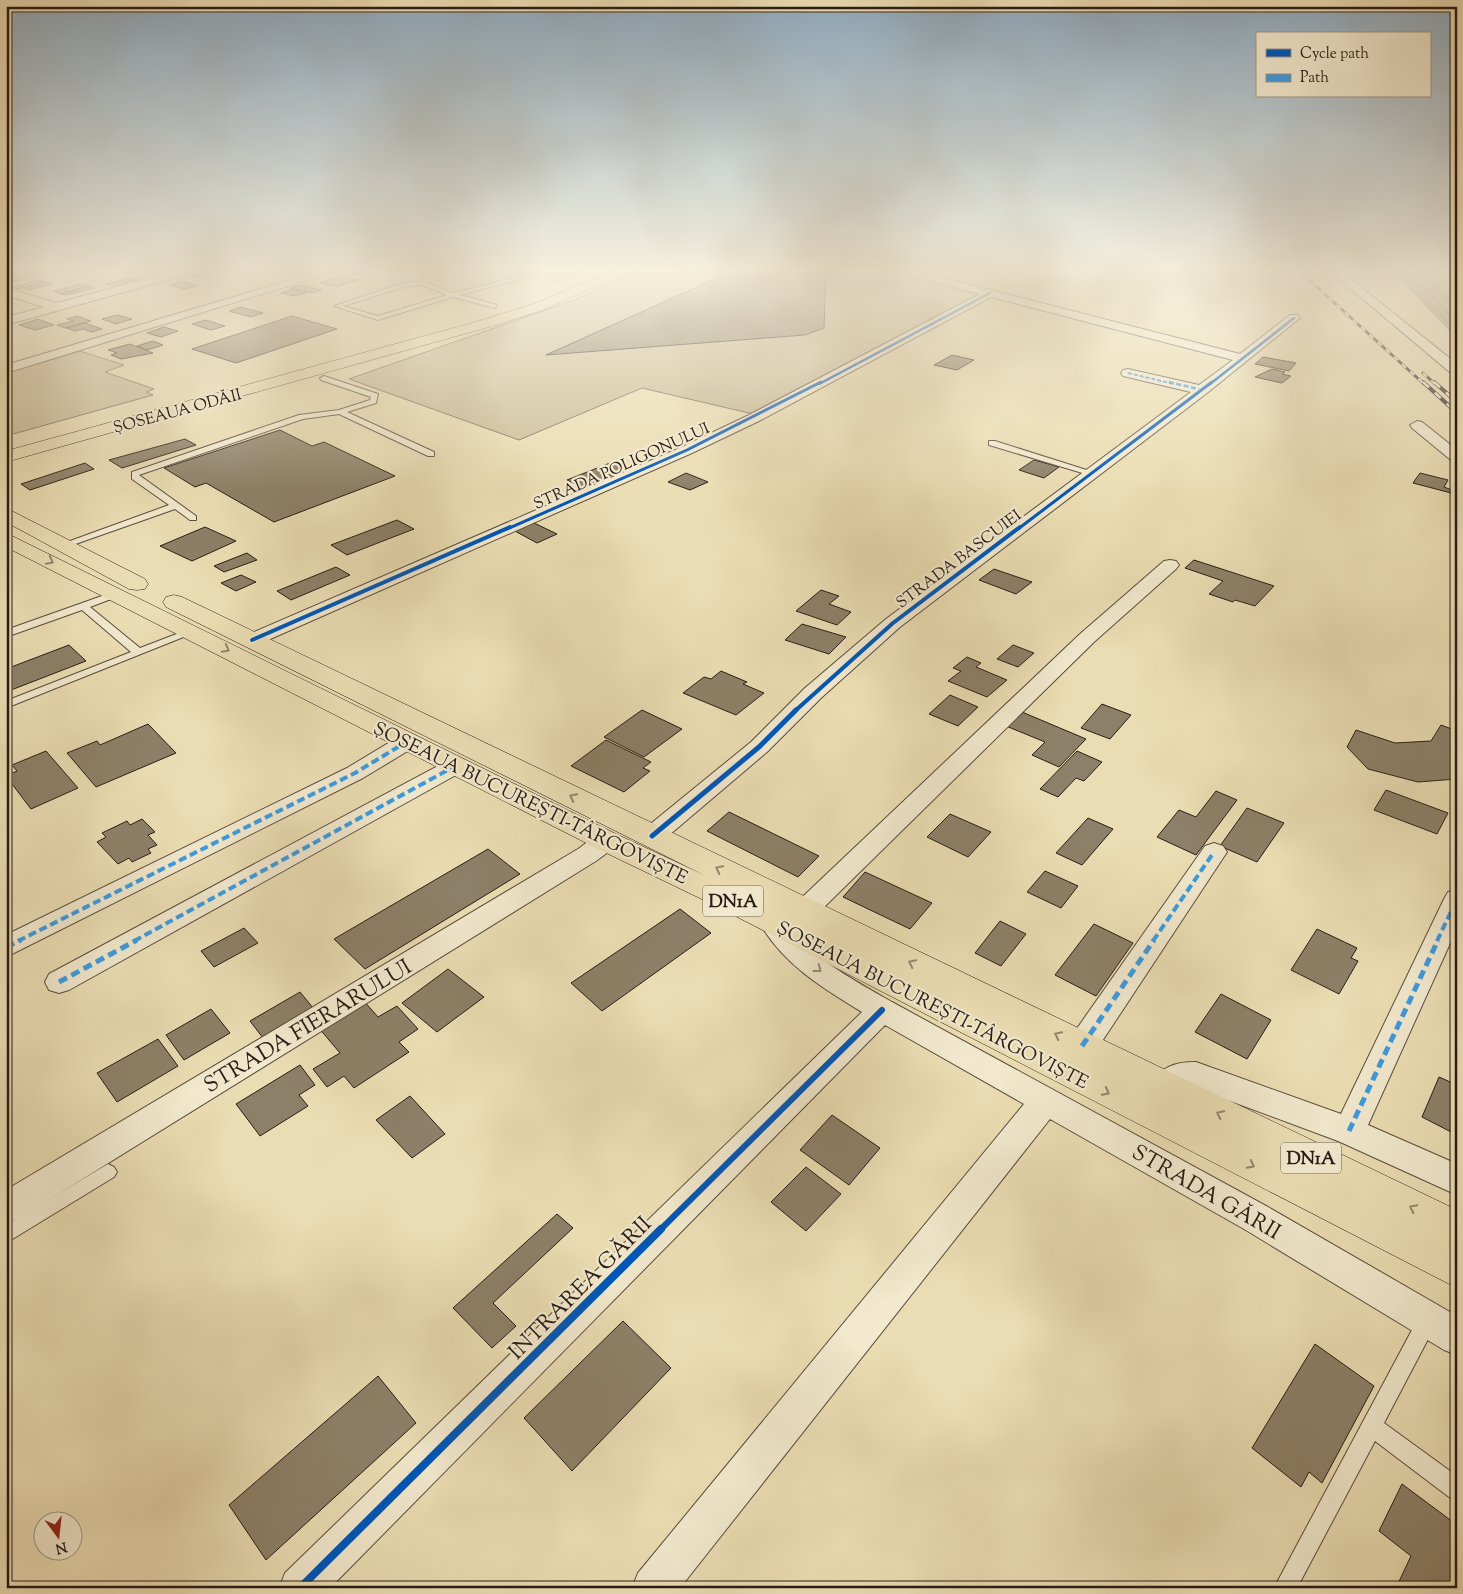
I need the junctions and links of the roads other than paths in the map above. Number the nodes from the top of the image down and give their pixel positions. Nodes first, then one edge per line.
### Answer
1 (94, 342) edge
2 (363, 342) edge
3 (415, 342) edge
4 (444, 342) edge
5 (897, 342) edge
6 (1181, 342) edge
7 (1262, 342) edge
8 (1422, 342) edge
9 (1242, 358) junction
10 (6, 369) edge
11 (1457, 371) edge
12 (1128, 372) dead end
13 (324, 378) junction
14 (1202, 390) junction
15 (182, 392) dead end
16 (340, 412) junction
17 (1417, 424) dead end
18 (70, 435) junction
19 (992, 443) dead end
20 (6, 449) edge
21 (431, 454) dead end
22 (1457, 458) edge
23 (9, 465) edge
24 (1092, 473) junction
25 (176, 506) junction
26 (6, 514) edge
27 (193, 518) dead end
28 (6, 539) edge
29 (64, 545) junction
30 (1170, 565) dead end
31 (116, 594) junction
32 (83, 606) junction
33 (191, 632) junction
34 (6, 634) edge
35 (252, 640) junction
36 (138, 652) junction
37 (6, 705) edge
38 (408, 741) junction
39 (457, 766) junction
40 (652, 836) junction
41 (606, 841) junction
42 (1214, 852) dead end
43 (1457, 899) edge
44 (804, 910) junction
45 (772, 922) junction
46 (6, 947) edge
47 (59, 982) dead end
48 (882, 1010) junction
49 (960, 1036) junction
50 (1082, 1046) junction
51 (1164, 1087) junction
52 (1046, 1100) junction
53 (1349, 1131) junction
54 (108, 1172) dead end
55 (1457, 1180) edge
56 (6, 1208) edge
57 (1457, 1230) edge
58 (6, 1235) edge
59 (1457, 1269) edge
60 (1428, 1320) junction
61 (1457, 1336) edge
62 (1371, 1426) junction
63 (1457, 1489) edge
64 (300, 1588) edge
65 (653, 1588) edge
66 (1285, 1588) edge

1 - 10 street
2 - 15 main road
3 - 18 main road, ȘOSEAUA ODĂII
4 - 13 main road
5 - 35 street, STRADA POLIGONULUI
6 - 9 street
7 - 9 street, STRADA BASCUIEI
8 - 11 street
9 - 14 street, STRADA BASCUIEI
12 - 14 street
13 - 16 lane
13 - 23 main road
14 - 24 street, STRADA BASCUIEI
16 - 21 lane
16 - 25 lane
17 - 22 street
18 - 20 main road, ȘOSEAUA ODĂII
18 - 23 main road, ȘOSEAUA ODĂII
19 - 24 lane
24 - 40 street, STRADA BASCUIEI
25 - 27 lane
25 - 29 lane
26 - 29 main road, ȘOSEAUA BUCUREȘTI-TÂRGOVIȘTE / DN1A
28 -> 31 main road, ȘOSEAUA BUCUREȘTI-TÂRGOVIȘTE / DN1A
29 - 35 main road, ȘOSEAUA BUCUREȘTI-TÂRGOVIȘTE / DN1A
30 - 44 street
31 - 32 lane
31 - 33 main road, ȘOSEAUA BUCUREȘTI-TÂRGOVIȘTE / DN1A
32 - 34 lane
32 - 36 lane
33 - 36 lane
33 -> 38 main road, ȘOSEAUA BUCUREȘTI-TÂRGOVIȘTE / DN1A
40 -> 35 main road, ȘOSEAUA BUCUREȘTI-TÂRGOVIȘTE / DN1A
36 - 37 lane
38 - 39 main road, ȘOSEAUA BUCUREȘTI-TÂRGOVIȘTE / DN1A
38 - 46 street
39 - 41 main road, ȘOSEAUA BUCUREȘTI-TÂRGOVIȘTE / DN1A
39 - 47 street
44 -> 40 main road, ȘOSEAUA BUCUREȘTI-TÂRGOVIȘTE / DN1A
41 - 45 main road, ȘOSEAUA BUCUREȘTI-TÂRGOVIȘTE / DN1A
41 - 56 street, STRADA FIERARULUI
42 - 50 street
43 - 53 street
50 -> 44 main road, ȘOSEAUA BUCUREȘTI-TÂRGOVIȘTE / DN1A
45 -> 48 street, STRADA GĂRII
45 - 49 main road, ȘOSEAUA BUCUREȘTI-TÂRGOVIȘTE / DN1A
48 - 49 street, STRADA GĂRII
48 - 64 street, INTRAREA GĂRII
49 - 52 street, STRADA GĂRII
49 -> 59 main road, ȘOSEAUA BUCUREȘTI-TÂRGOVIȘTE / DN1A
50 - 51 main road, ȘOSEAUA BUCUREȘTI-TÂRGOVIȘTE / DN1A
51 - 53 street
57 -> 51 main road, ȘOSEAUA BUCUREȘTI-TÂRGOVIȘTE / DN1A
52 - 60 street, STRADA GĂRII
52 - 65 street
53 - 55 street
54 - 58 lane
60 - 61 street, STRADA GĂRII
60 - 62 lane
62 - 63 lane
62 - 66 lane

